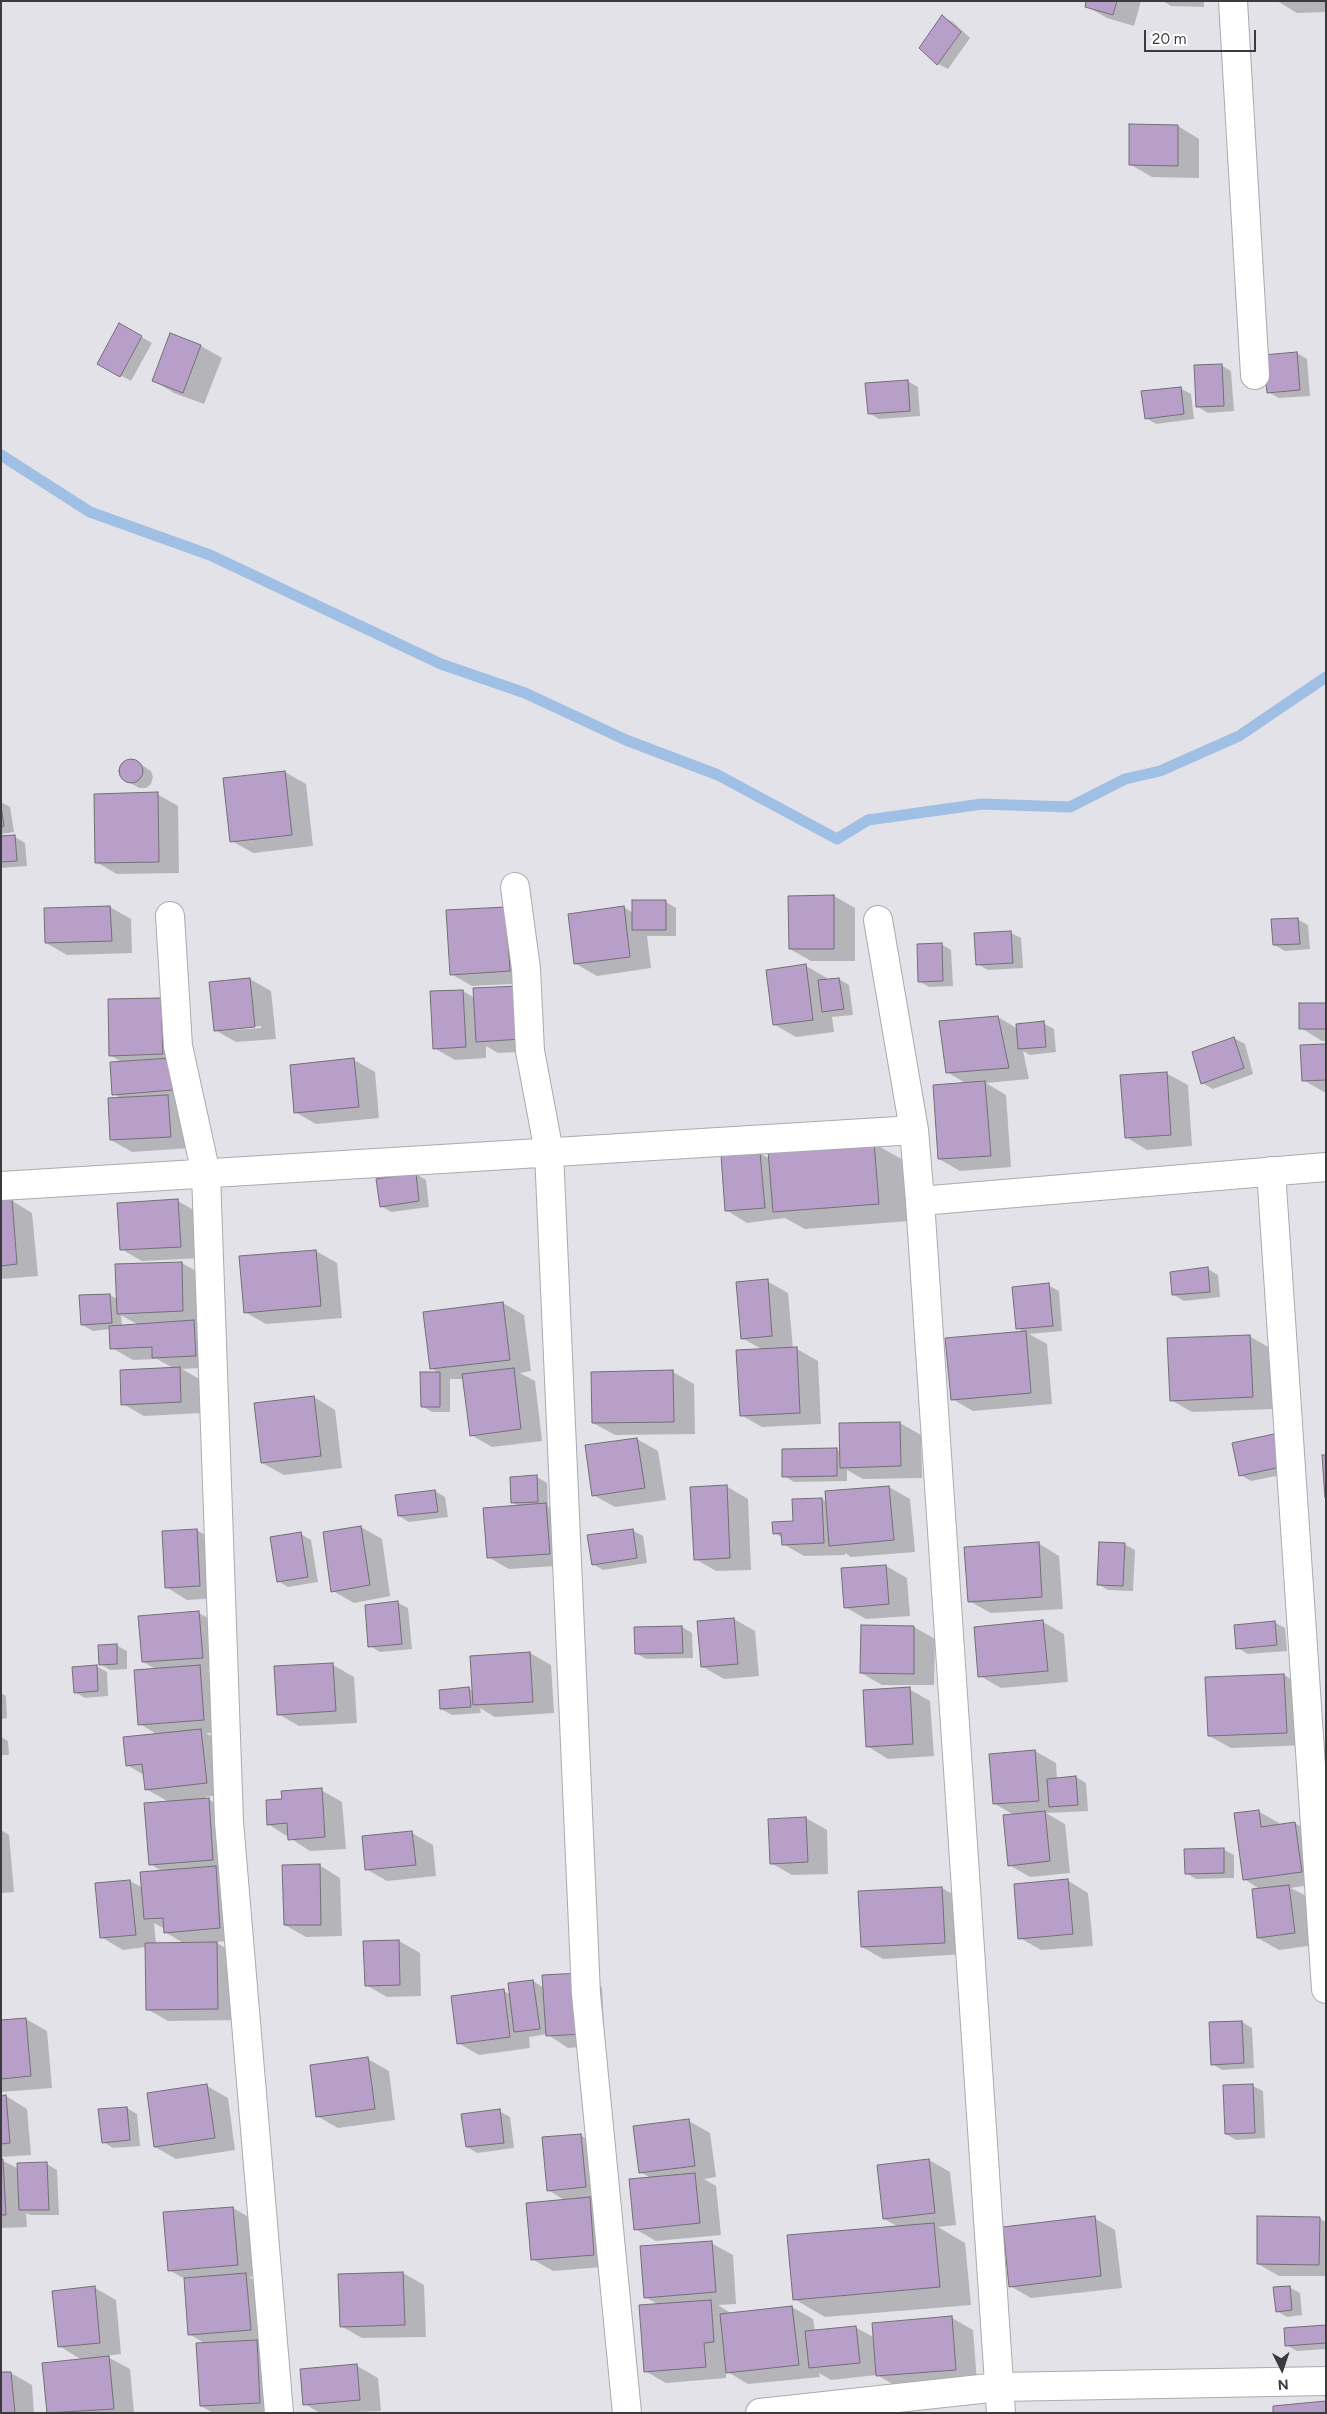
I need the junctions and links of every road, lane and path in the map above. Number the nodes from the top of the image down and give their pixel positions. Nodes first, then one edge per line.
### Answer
1 (1233, 1) edge
2 (1255, 375) dead end
3 (515, 887) dead end
4 (170, 916) dead end
5 (878, 920) dead end
6 (914, 1130) junction
7 (549, 1152) junction
8 (1326, 1166) edge
9 (1271, 1171) junction
10 (206, 1174) junction
11 (1, 1186) edge
12 (920, 1201) junction
13 (1326, 1989) edge
14 (1326, 2381) edge
15 (1000, 2400) edge
16 (279, 2413) edge
17 (627, 2413) edge
18 (760, 2413) edge

1 - 2 street
3 - 7 street
4 - 10 street
5 - 6 street
6 - 7 street
6 - 12 street
7 - 10 street
7 - 17 street
8 - 9 street
9 - 12 street
9 - 13 street
10 - 11 street
10 - 16 street
12 - 15 street
14 - 15 street
15 - 18 street

